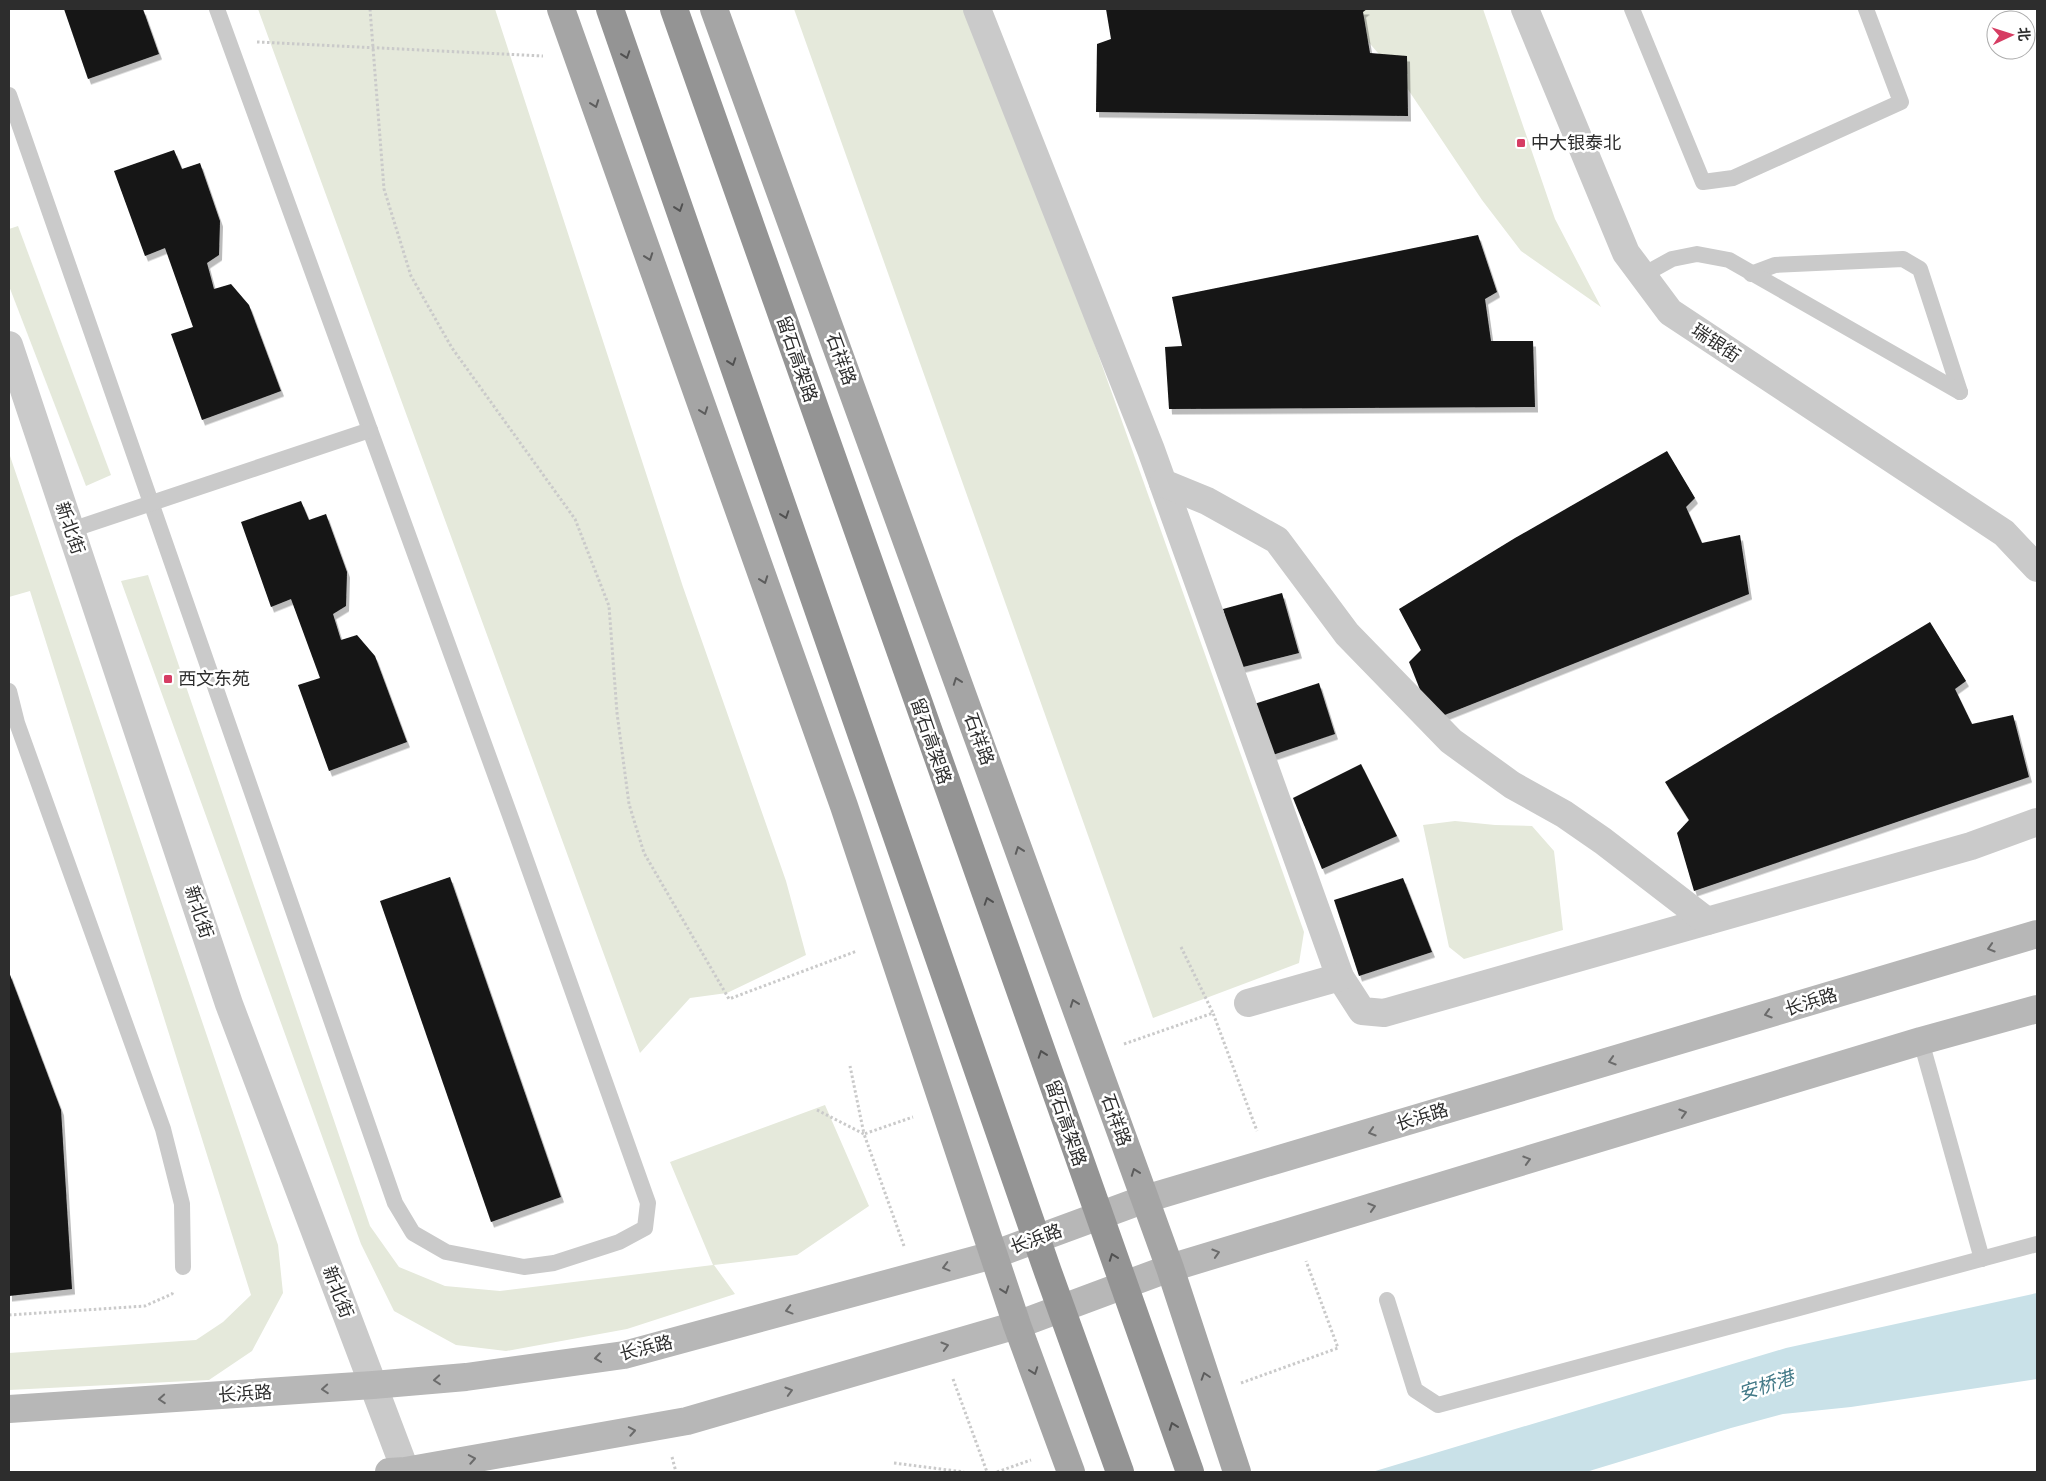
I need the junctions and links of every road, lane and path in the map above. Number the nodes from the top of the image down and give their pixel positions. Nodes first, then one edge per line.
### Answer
1 (217, 9) edge
2 (370, 9) edge
3 (561, 9) edge
4 (610, 9) edge
5 (674, 9) edge
6 (714, 9) edge
7 (977, 9) edge
8 (1525, 9) edge
9 (1632, 9) edge
10 (1866, 9) edge
11 (228, 40) junction
12 (374, 48) junction
13 (578, 58) junction
14 (9, 95) edge
15 (1752, 274) junction
16 (1643, 275) junction
17 (9, 345) edge
18 (370, 430) junction
19 (1164, 484) junction
20 (150, 503) junction
21 (71, 530) junction
22 (2037, 568) edge
23 (9, 691) edge
24 (13, 725) edge
25 (2037, 822) edge
26 (1707, 921) junction
27 (2037, 934) edge
28 (888, 940) junction
29 (1181, 946) dead end
30 (1340, 977) junction
31 (1248, 1003) joint
32 (2037, 1009) edge
33 (1213, 1013) junction
34 (1921, 1041) junction
35 (850, 1066) dead end
36 (818, 1110) dead end
37 (1258, 1134) dead end
38 (1145, 1199) junction
39 (2037, 1244) edge
40 (993, 1255) junction
41 (1303, 1255) dead end
42 (1982, 1259) junction
43 (183, 1267) joint
44 (1170, 1268) junction
45 (1387, 1300) dead end
46 (9, 1316) edge
47 (1017, 1325) junction
48 (1237, 1385) dead end
49 (373, 1386) junction
50 (9, 1409) edge
51 (1034, 1459) dead end
52 (894, 1463) dead end
53 (400, 1472) edge
54 (964, 1472) edge
55 (996, 1472) edge
56 (1071, 1472) edge
57 (1120, 1472) edge
58 (1190, 1472) edge
59 (1237, 1472) edge

1 - 11 lane
2 - 12 path
3 - 13 main road
4 -> 57 highway
58 -> 5 highway, 留石高架路
38 -> 6 main road, 石祥路
7 - 19 street
8 - 16 street, 瑞银街
9 - 10 lane
11 - 12 path
11 - 18 lane
12 - 13 path
12 - 28 path
13 -> 28 main road
14 - 20 lane
15 - 15 lane
15 - 16 lane
16 - 22 street, 瑞银街
17 - 21 street, 新北街
18 - 20 lane
18 - 20 lane
19 - 26 street
19 - 30 street
20 - 21 lane
21 - 49 street, 新北街
23 - 24 lane
24 - 43 lane
25 - 26 street
26 - 30 street
27 -> 38 main road, 长浜路
28 - 40 main road
29 - 33 path
30 - 31 street
31 - 33 path
32 - 34 main road
33 - 37 path
34 - 42 lane
44 -> 34 main road
35 - 36 path
38 - 40 main road, 长浜路
38 - 44 main road, 石祥路
39 - 42 lane
40 -> 47 main road
40 -> 49 main road, 长浜路
41 - 48 path
42 - 45 lane
43 - 46 path
44 - 47 main road
59 -> 44 main road, 石祥路
53 -> 47 main road
47 -> 56 main road
49 -> 50 main road, 长浜路
49 - 53 street, 新北街
51 - 55 path
52 - 54 path

